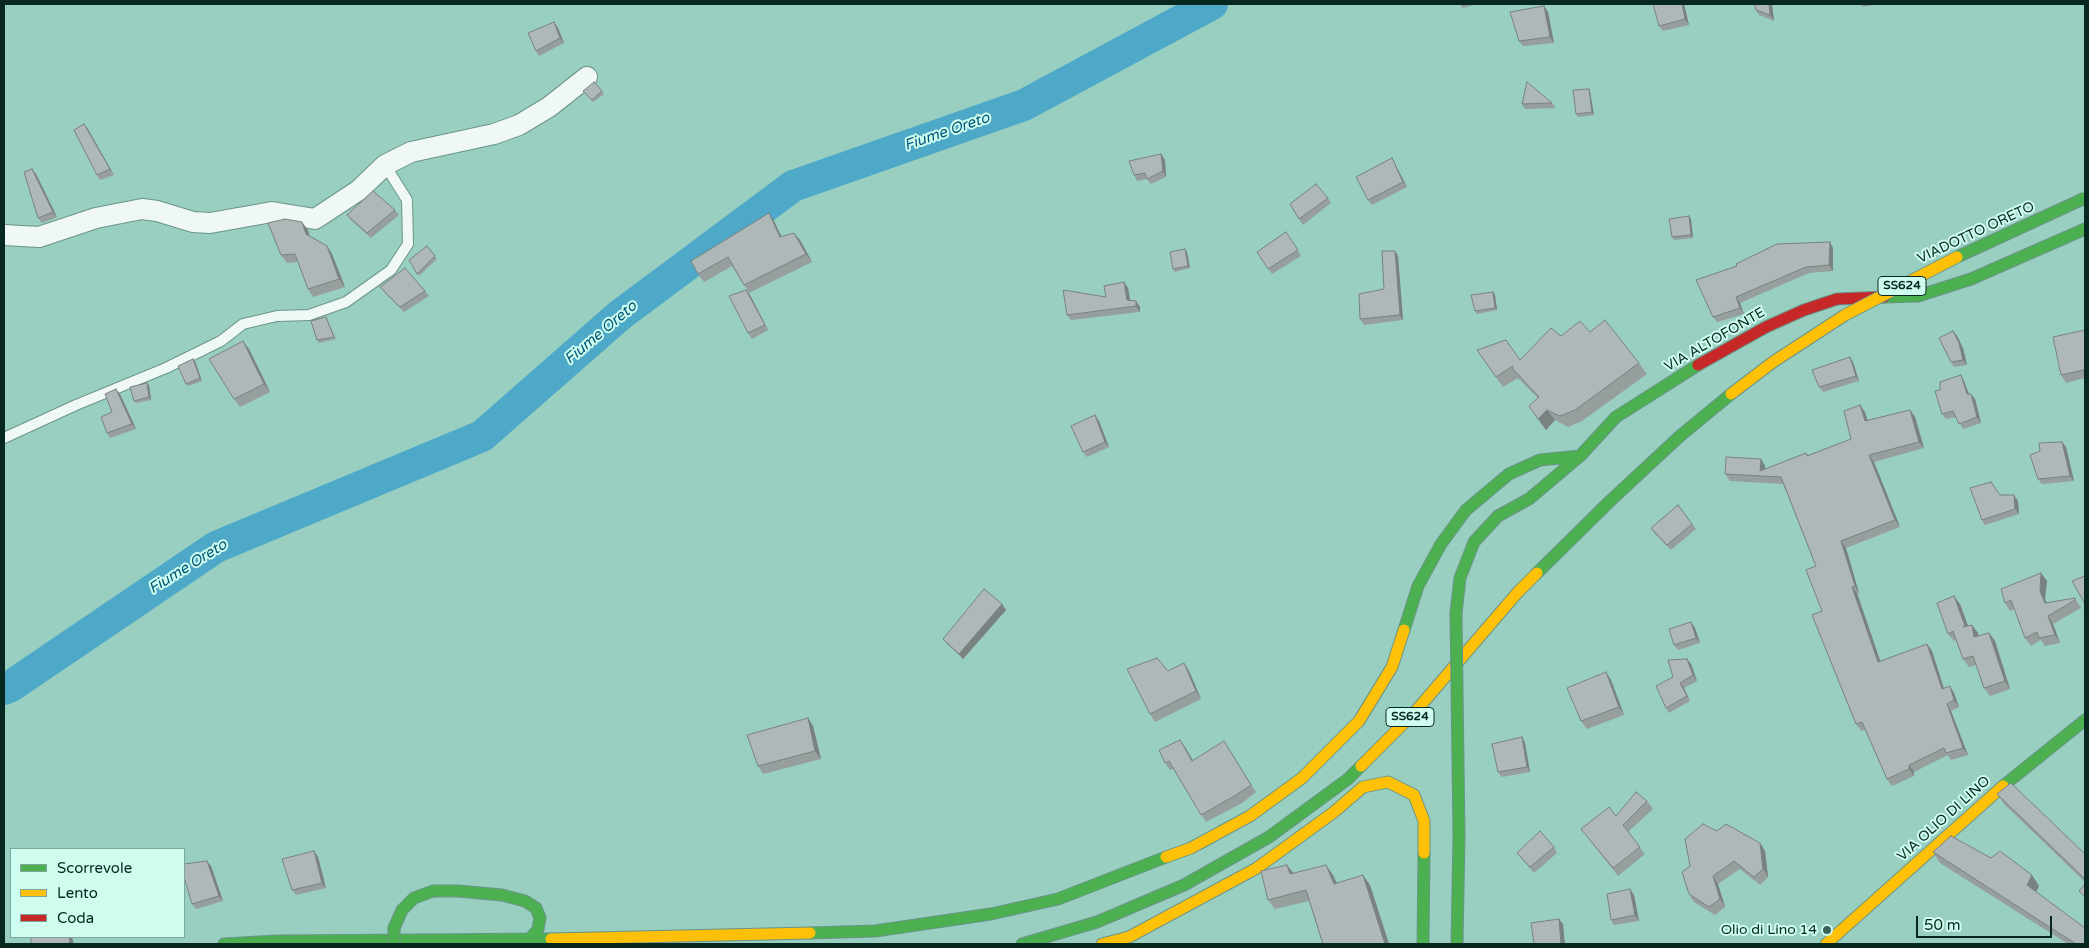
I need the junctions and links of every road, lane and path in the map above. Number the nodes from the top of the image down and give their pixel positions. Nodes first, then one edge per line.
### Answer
1 (587, 77) dead end
2 (386, 165) junction
3 (2085, 198) edge
4 (2085, 230) edge
5 (4, 235) edge
6 (4, 438) edge
7 (1580, 456) junction
8 (2085, 720) edge
9 (530, 939) junction
10 (224, 944) edge
11 (394, 944) edge
12 (1022, 944) edge
13 (1102, 944) edge
14 (1423, 944) edge
15 (1457, 944) edge
16 (1826, 944) edge

1 - 2 street
2 - 5 street
2 - 6 lane
3 - 12 main road, VIADOTTO ORETO / SS624, bridge
4 - 7 main road, VIA ALTOFONTE
7 - 9 main road
7 - 15 main road, VIA ALTOFONTE, bridge
8 - 16 main road, VIA OLIO DI LINO
9 - 10 main road
9 - 11 main road, bridge
13 - 14 main road

